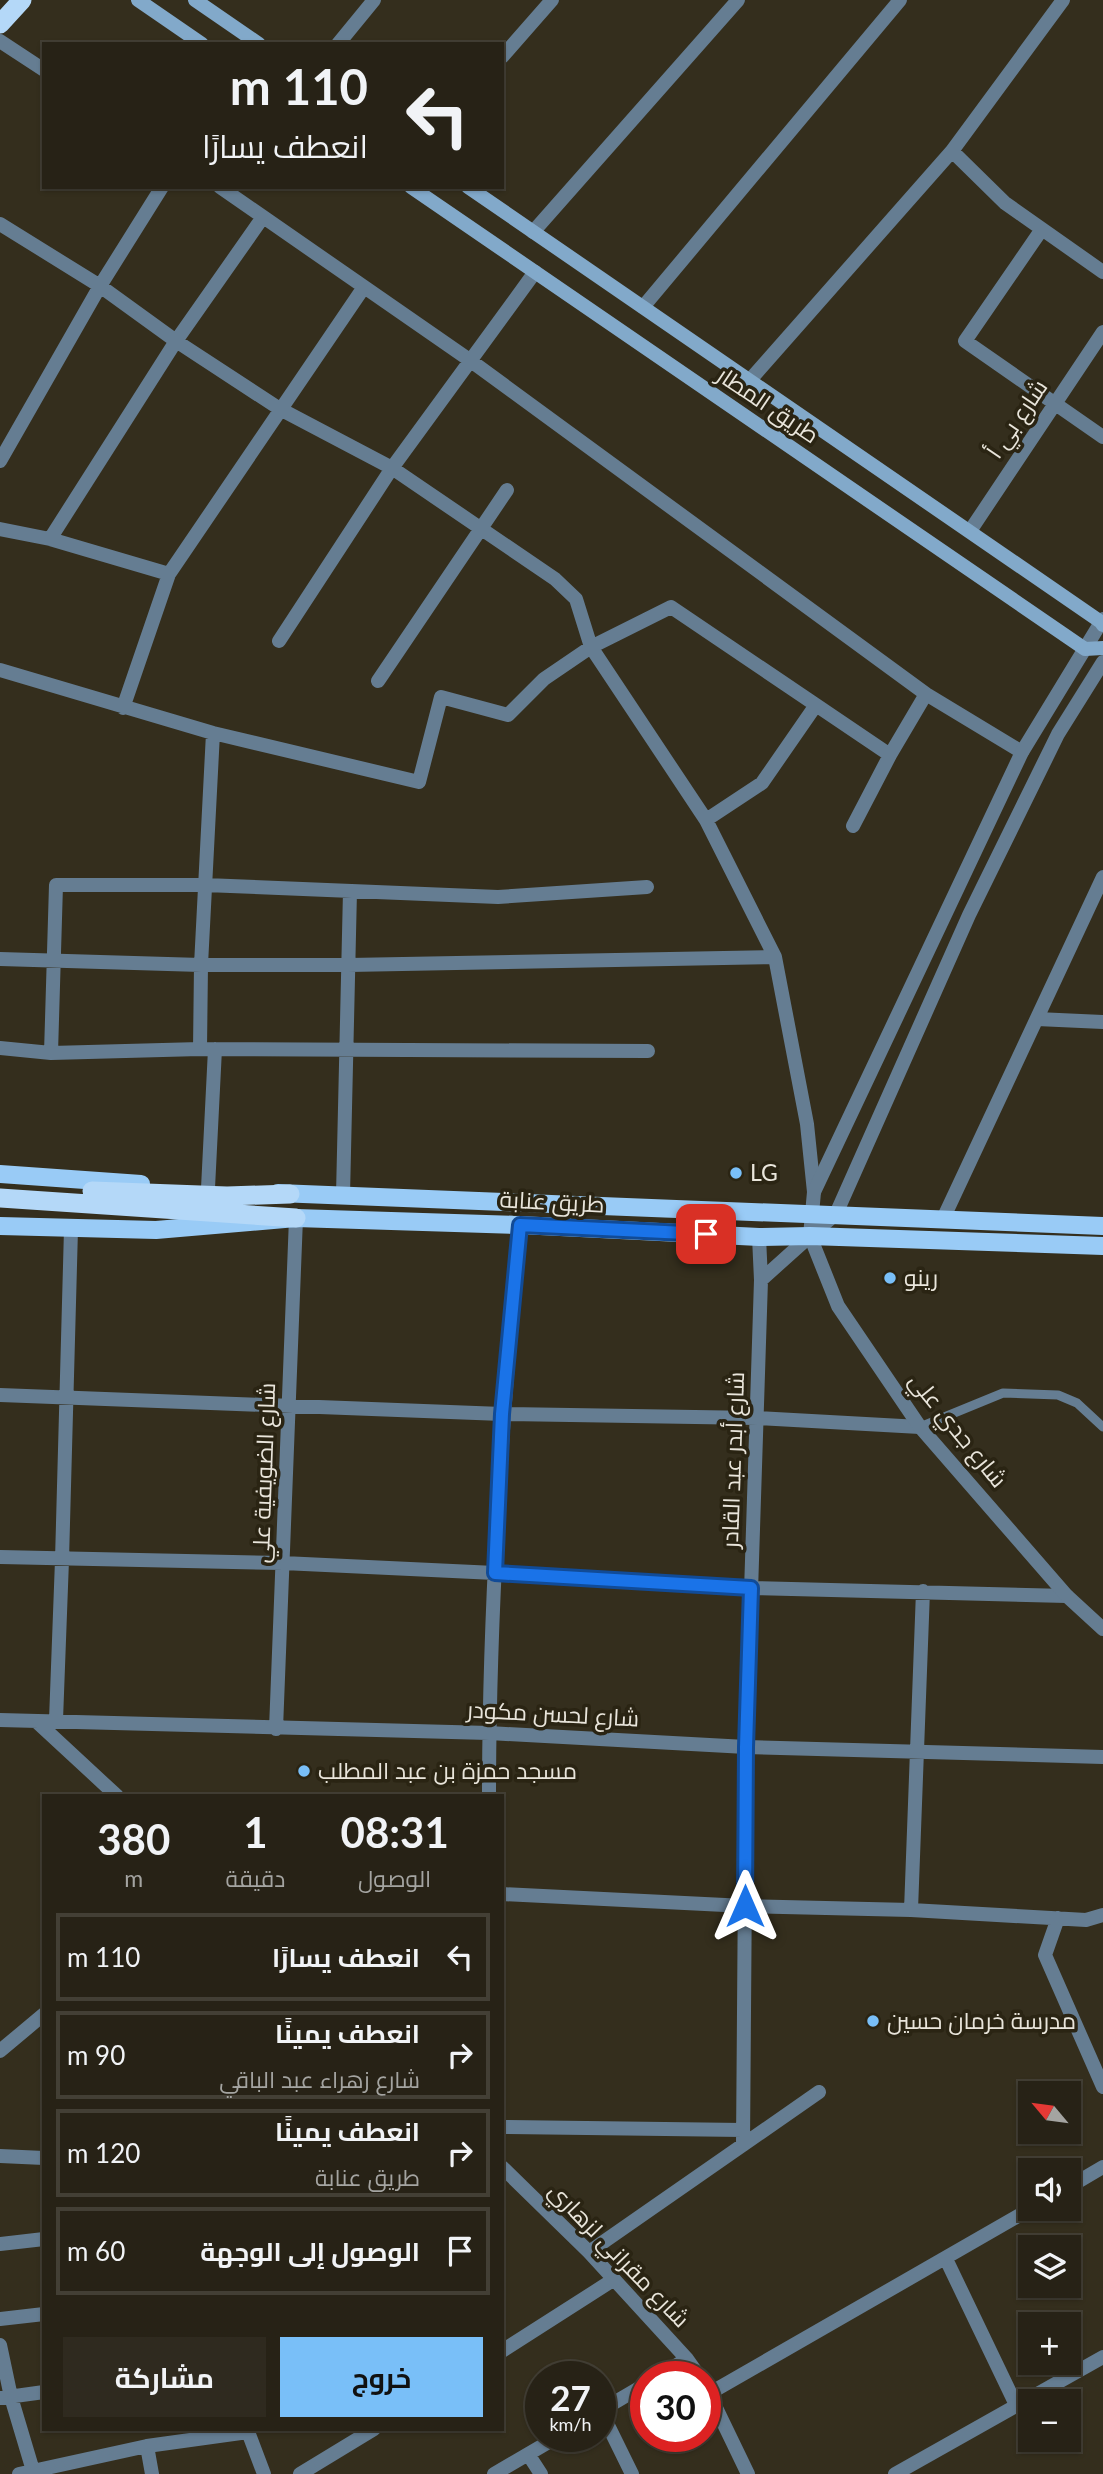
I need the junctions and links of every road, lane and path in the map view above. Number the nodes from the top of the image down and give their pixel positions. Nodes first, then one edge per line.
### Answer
1 (22, 0) edge
2 (138, 0) edge
3 (195, 0) edge
4 (373, 0) edge
5 (552, 0) edge
6 (738, 0) edge
7 (900, 0) edge
8 (1063, 0) edge
9 (0, 24) edge
10 (0, 41) edge
11 (199, 42) edge
12 (256, 42) edge
13 (340, 42) edge
14 (504, 55) edge
15 (42, 69) edge
16 (952, 151) junction
17 (161, 189) edge
18 (223, 189) edge
19 (414, 189) edge
20 (471, 189) edge
21 (263, 217) junction
22 (0, 225) edge
23 (1042, 229) junction
24 (533, 232) junction
25 (535, 272) junction
26 (1103, 272) edge
27 (100, 286) junction
28 (364, 287) junction
29 (643, 307) junction
30 (1103, 332) edge
31 (176, 341) junction
32 (471, 361) junction
33 (750, 380) junction
34 (1055, 404) junction
35 (280, 409) junction
36 (1103, 437) edge
37 (0, 461) edge
38 (392, 468) junction
39 (507, 490) dead end
40 (480, 528) junction
41 (0, 529) edge
42 (970, 531) junction
43 (50, 539) junction
44 (169, 574) junction
45 (1102, 622) edge
46 (279, 641) dead end
47 (591, 647) junction
48 (1103, 648) edge
49 (1085, 649) junction
50 (1103, 662) edge
51 (0, 670) edge
52 (377, 681) dead end
53 (926, 694) junction
54 (816, 705) junction
55 (123, 708) junction
56 (213, 733) junction
57 (1022, 751) junction
58 (890, 755) junction
59 (706, 820) junction
60 (853, 826) dead end
61 (1103, 877) edge
62 (205, 885) junction
63 (648, 887) dead end
64 (350, 891) junction
65 (775, 957) junction
66 (0, 958) edge
67 (54, 960) junction
68 (201, 965) junction
69 (349, 965) junction
70 (1037, 1019) junction
71 (1103, 1022) edge
72 (0, 1048) edge
73 (207, 1049) junction
74 (345, 1049) junction
75 (648, 1051) dead end
76 (51, 1053) junction
77 (0, 1174) edge
78 (0, 1187) edge
79 (208, 1188) junction
80 (814, 1192) junction
81 (290, 1194) junction
82 (343, 1195) junction
83 (0, 1198) edge
84 (811, 1213) junction
85 (836, 1214) junction
86 (296, 1218) junction
87 (943, 1219) junction
88 (520, 1225) junction
89 (0, 1226) edge
90 (1103, 1226) edge
91 (71, 1229) junction
92 (810, 1236) junction
93 (759, 1237) junction
94 (1103, 1247) edge
95 (761, 1279) junction
96 (0, 1395) edge
97 (66, 1399) junction
98 (289, 1406) junction
99 (502, 1414) junction
100 (757, 1418) junction
101 (920, 1427) junction
102 (1103, 1427) edge
103 (0, 1557) edge
104 (62, 1560) junction
105 (284, 1563) junction
106 (495, 1573) junction
107 (751, 1588) junction
108 (923, 1591) junction
109 (1067, 1596) junction
110 (1103, 1629) edge
111 (0, 1720) edge
112 (56, 1720) junction
113 (36, 1721) junction
114 (276, 1728) junction
115 (489, 1733) junction
116 (746, 1747) junction
117 (918, 1751) junction
118 (1103, 1757) edge
119 (115, 1794) edge
120 (489, 1794) edge
121 (504, 1894) edge
122 (745, 1906) junction
123 (911, 1910) junction
124 (1103, 1915) edge
125 (1058, 1918) junction
126 (42, 2016) edge
127 (0, 2051) edge
128 (1103, 2087) edge
129 (819, 2092) dead end
130 (504, 2127) edge
131 (743, 2138) junction
132 (0, 2156) edge
133 (42, 2158) edge
134 (1103, 2167) edge
135 (504, 2169) edge
136 (1081, 2180) edge
137 (1018, 2216) edge
138 (42, 2239) edge
139 (0, 2244) edge
140 (589, 2252) junction
141 (946, 2259) junction
142 (613, 2280) junction
143 (42, 2314) edge
144 (0, 2319) edge
145 (0, 2346) edge
146 (504, 2350) edge
147 (1103, 2357) edge
148 (687, 2359) joint
149 (684, 2361) edge
150 (721, 2383) edge
151 (42, 2392) edge
152 (5, 2398) edge
153 (1017, 2407) junction
154 (721, 2417) edge
155 (248, 2431) edge
156 (371, 2431) edge
157 (616, 2442) edge
158 (146, 2446) junction
159 (531, 2452) edge
160 (528, 2454) junction
161 (29, 2473) edge
162 (152, 2474) edge
163 (264, 2474) edge
164 (300, 2474) edge
165 (495, 2474) edge
166 (541, 2474) edge
167 (632, 2474) edge
168 (748, 2474) edge
169 (895, 2474) edge

1 - 9 highway
2 - 11 main road
3 - 12 main road
4 - 13 street
5 - 14 street
6 - 24 street
7 - 29 street
8 - 16 street
10 - 15 street
16 - 23 street
16 - 33 street
17 - 27 street
18 - 21 street
19 - 25 main road, طريق المطار
20 - 24 main road, طريق المطار
21 - 28 street
21 - 31 street
22 - 27 street
23 - 26 street
23 - 34 street
24 - 29 main road, طريق المطار
25 - 32 street
25 - 49 main road, طريق المطار
27 - 31 street
27 - 37 street
28 - 32 street
28 - 35 street
29 - 33 main road, طريق المطار
30 - 34 street, شارع بي أ
31 - 35 street
31 - 43 street
32 - 38 street
32 - 53 street
33 - 42 main road, طريق المطار
34 - 36 street
34 - 42 street, شارع بي أ
35 - 38 street
35 - 44 street
38 - 40 street
38 - 46 street
39 - 40 street
40 - 47 street
40 - 52 street
41 - 43 street
42 - 45 main road, طريق المطار
43 - 44 street
44 - 55 street
45 - 49 street
47 - 54 street
47 - 56 street
47 - 59 street
48 - 49 main road
49 - 57 street
50 - 85 street
51 - 55 street
53 - 57 street
53 - 58 street
54 - 58 street
54 - 59 street
55 - 56 street
56 - 62 street
57 - 80 street
58 - 60 street
59 - 65 street
61 - 70 street
62 - 64 street
62 - 67 street
62 - 68 street
63 - 64 street
64 - 69 street
65 - 69 street
65 - 80 street
66 - 67 street
67 - 68 street
67 - 76 street
68 - 69 street
68 - 73 street
69 - 74 street
70 - 71 street
70 - 87 street
72 - 76 street
73 - 74 street
73 - 76 street
73 - 79 street
74 - 75 street
74 - 82 street
77 - 79 main road
78 - 81 highway, طريق عنابة
79 - 81 main road
80 - 84 street
81 - 82 main road, طريق عنابة
82 - 84 main road, طريق عنابة
83 - 86 highway, طريق عنابة
84 - 85 main road, طريق عنابة
84 - 92 street
85 - 87 main road, طريق عنابة
85 - 92 street
86 - 88 main road, طريق عنابة
86 - 91 main road
86 - 98 street, شارع الضويفية علي
87 - 90 main road, طريق عنابة
88 - 93 main road, طريق عنابة
88 - 99 street
89 - 91 main road
91 - 97 street
92 - 93 main road, طريق عنابة
92 - 94 main road, طريق عنابة
92 - 95 street
92 - 101 street, شارع جدي علي
93 - 95 street, شارع أبدر عبد القادر
95 - 100 street, شارع أبدر عبد القادر
96 - 97 street
97 - 98 street
97 - 104 street
98 - 99 street
98 - 105 street, شارع الضويفية علي
99 - 100 street
99 - 106 street
100 - 101 street
100 - 107 street, شارع أبدر عبد القادر
101 - 102 lane
101 - 109 street, شارع جدي علي
103 - 104 street
104 - 105 street
104 - 112 street
105 - 106 street
105 - 114 street, شارع الضويفية علي
106 - 107 street
106 - 115 street
107 - 108 street
107 - 116 street, شارع أبدر عبد القادر
108 - 109 street
108 - 117 street
109 - 110 street, شارع جدي علي
111 - 113 street, شارع لحسن مكودر
112 - 113 street, شارع لحسن مكودر
112 - 114 street, شارع لحسن مكودر
113 - 119 street
114 - 115 street, شارع لحسن مكودر
115 - 116 street, شارع لحسن مكودر
115 - 120 street
116 - 117 street, شارع لحسن مكودر
116 - 122 street, شارع أبدر عبد القادر
117 - 118 street, شارع لحسن مكودر
117 - 123 street
121 - 122 street
122 - 123 street
122 - 131 street, شارع أبدر عبد القادر
123 - 125 street
124 - 125 street
125 - 128 street
126 - 127 street
129 - 131 street
130 - 131 street
131 - 140 street
132 - 133 street
134 - 136 street
135 - 140 street, شارع مقراني لزهاري
137 - 141 street
138 - 139 street
140 - 142 street, شارع مقراني لزهاري
141 - 150 street
141 - 153 street
142 - 146 street
142 - 148 street, شارع مقراني لزهاري
143 - 144 street
145 - 152 street
147 - 153 street
148 - 149 street
151 - 152 street
152 - 161 street
153 - 169 street
154 - 168 street
155 - 158 street
155 - 163 street
156 - 164 street
157 - 167 street
158 - 161 street
158 - 162 street
159 - 160 street
160 - 165 street
160 - 166 street

